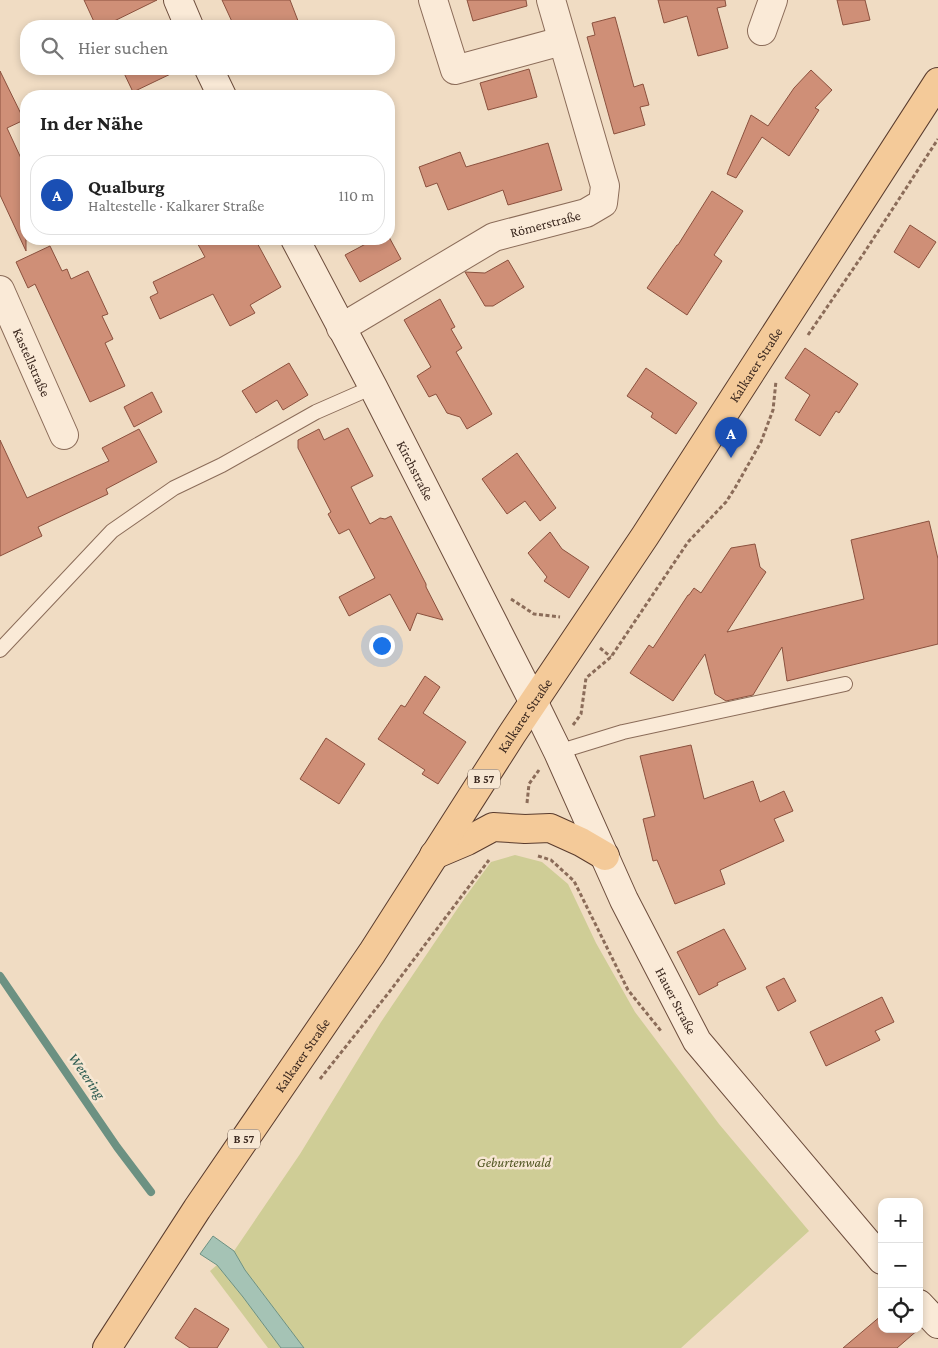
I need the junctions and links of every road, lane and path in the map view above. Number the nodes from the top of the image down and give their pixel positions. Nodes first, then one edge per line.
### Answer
1 (178, 0) edge
2 (433, 0) edge
3 (551, 0) edge
4 (773, 0) edge
5 (186, 20) edge
6 (762, 31) dead end
7 (562, 41) junction
8 (211, 75) edge
9 (938, 82) edge
10 (219, 90) edge
11 (938, 139) edge
12 (298, 245) edge
13 (0, 290) edge
14 (341, 328) junction
15 (804, 341) dead end
16 (776, 381) dead end
17 (373, 387) junction
18 (64, 434) dead end
19 (508, 595) dead end
20 (580, 633) junction
21 (0, 650) edge
22 (612, 657) junction
23 (845, 684) dead end
24 (534, 703) junction
25 (557, 750) junction
26 (525, 829) junction
27 (494, 854) dead end
28 (434, 855) junction
29 (605, 856) junction
30 (318, 1081) dead end
31 (878, 1255) edge
32 (923, 1308) edge
33 (938, 1324) edge
34 (107, 1348) edge

1 - 5 street
2 - 7 street
3 - 7 street, Römerstraße
4 - 6 street
7 - 14 street, Römerstraße
8 - 10 street
9 - 20 main road, Kalkarer Straße / B 57
11 - 15 path
12 - 14 street, Kirchstraße
13 - 18 street, Kastellstraße
14 - 17 street, Kirchstraße
16 - 22 path
17 - 21 lane
17 - 24 street, Kirchstraße
19 - 20 path
20 - 22 path
20 - 24 main road, Kalkarer Straße / B 57
22 - 25 path
23 - 25 lane
24 - 25 street, Hauer Straße
24 - 28 main road, Kalkarer Straße / B 57
25 - 26 path
25 - 29 street, Hauer Straße
26 - 28 main road
26 - 29 main road
27 - 30 path
28 - 34 main road, Kalkarer Straße / B 57
29 - 31 street, Hauer Straße
32 - 33 street

